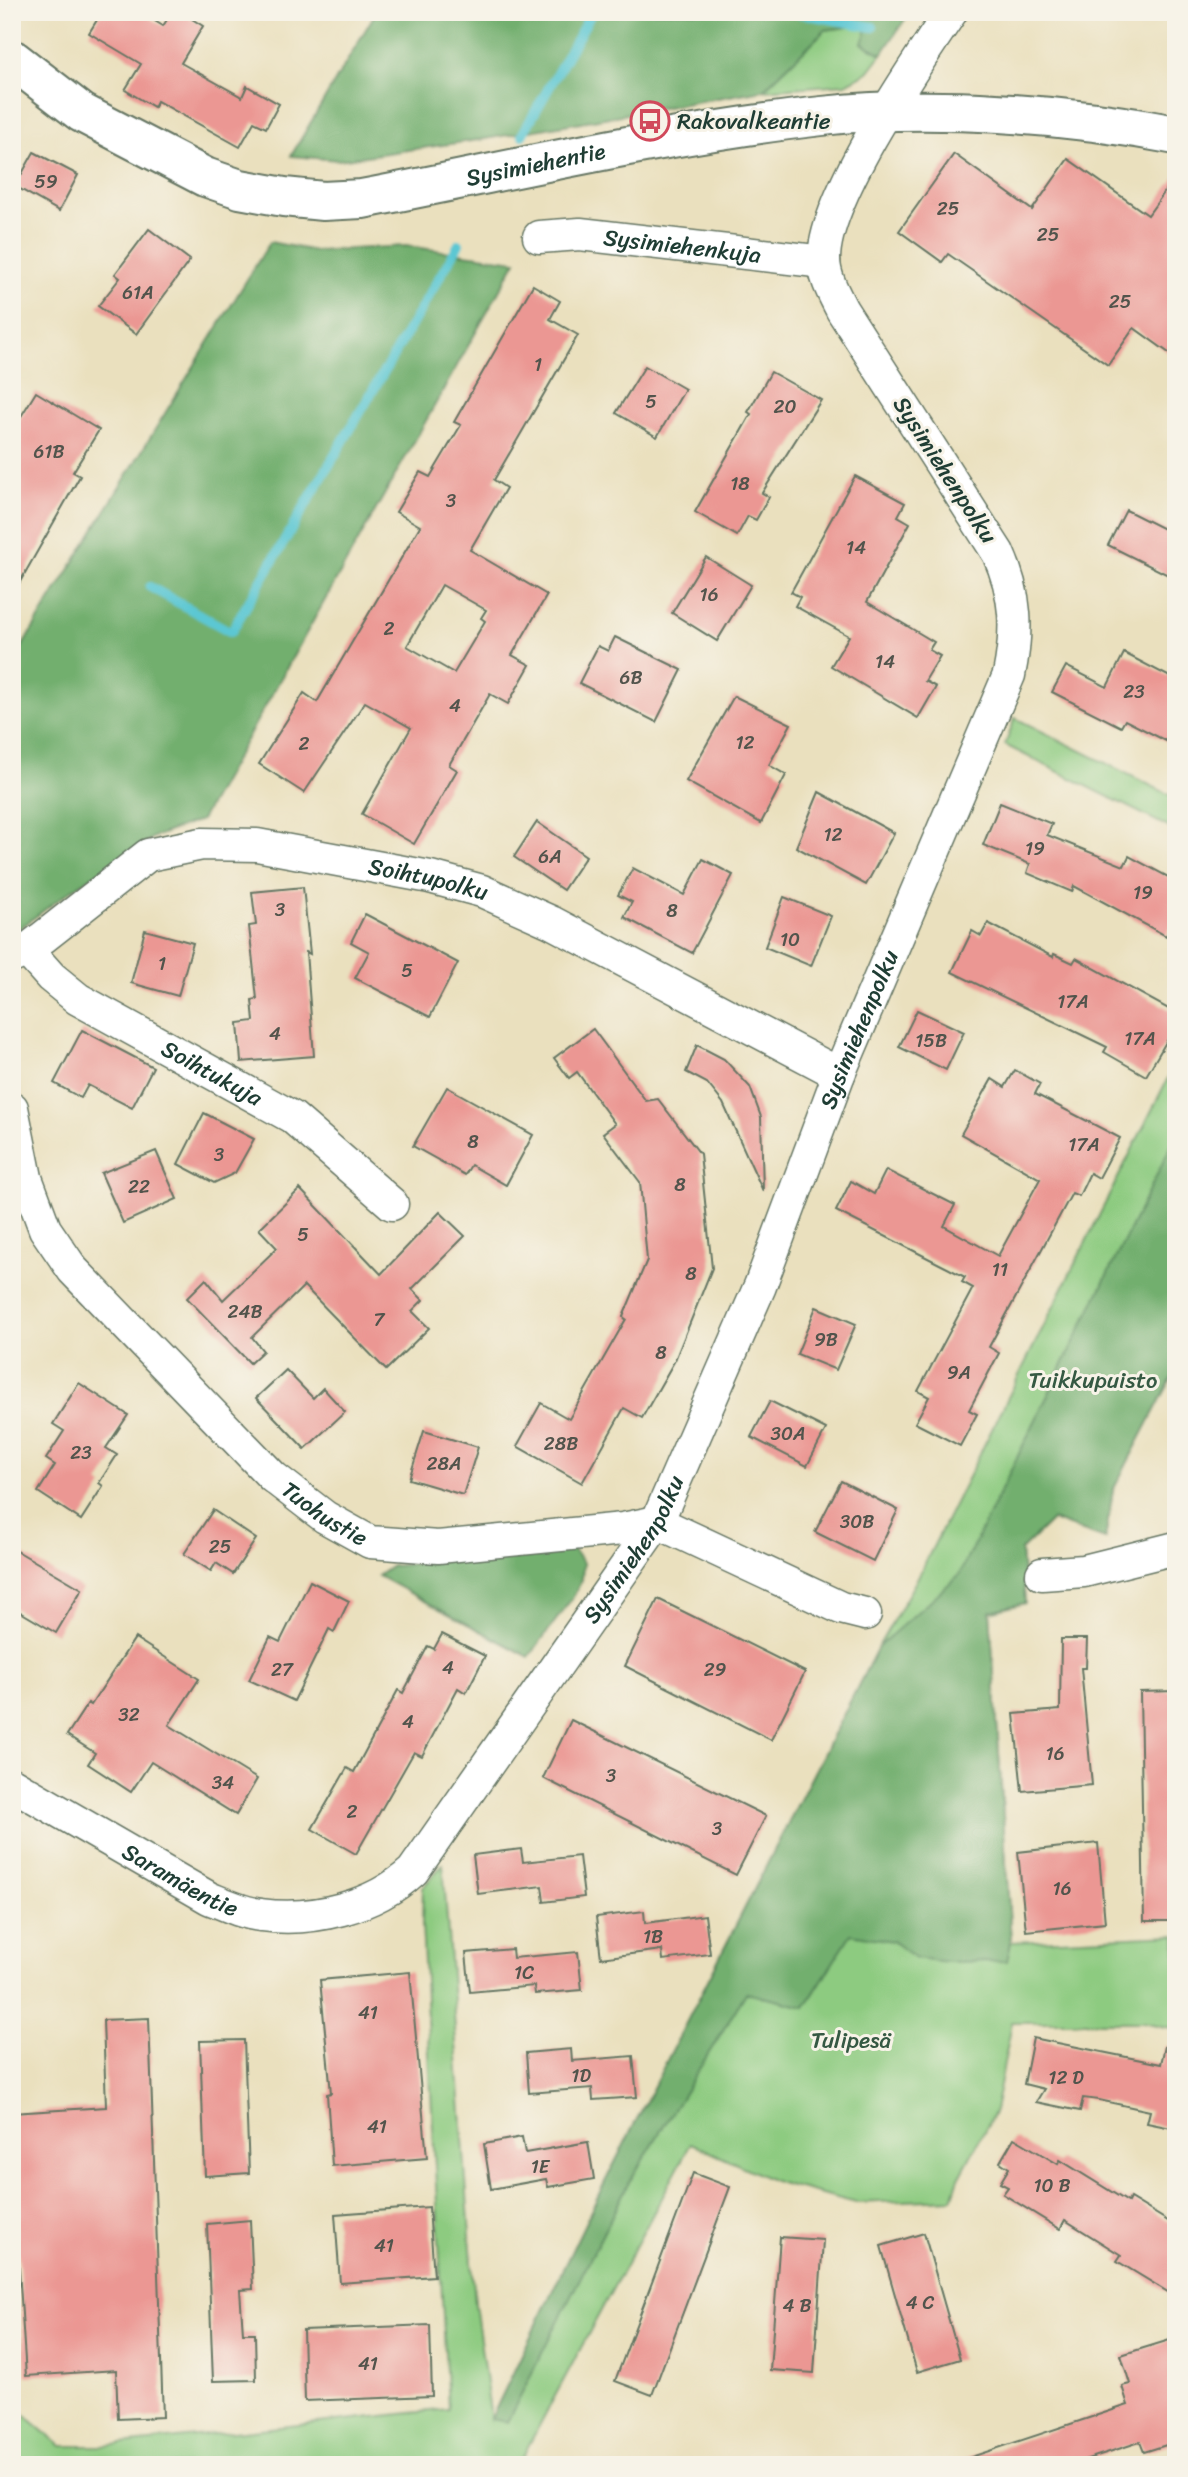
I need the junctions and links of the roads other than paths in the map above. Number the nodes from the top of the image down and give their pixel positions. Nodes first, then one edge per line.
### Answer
1 (951, 12) edge
2 (12, 59) edge
3 (887, 112) junction
4 (1176, 135) edge
5 (539, 237) dead end
6 (824, 262) junction
7 (20, 954) edge
8 (839, 1074) junction
9 (12, 1108) edge
10 (392, 1203) dead end
11 (657, 1522) junction
12 (1176, 1548) edge
13 (1042, 1574) dead end
14 (865, 1614) dead end
15 (12, 1784) edge
16 (366, 1903) joint

1 - 3 street
2 - 3 street, Sysimiehentie
3 - 4 street, Sysimiehentie
3 - 6 street, Sysimiehenpolku
5 - 6 street, Sysimiehenkuja
6 - 8 street, Sysimiehenpolku
7 - 8 street, Soihtupolku
7 - 10 street, Soihtukuja
8 - 11 street, Sysimiehenpolku
9 - 11 street, Tuohustie
11 - 14 street
11 - 16 street, Sysimiehenpolku
12 - 13 street
15 - 16 street, Saramäentie

